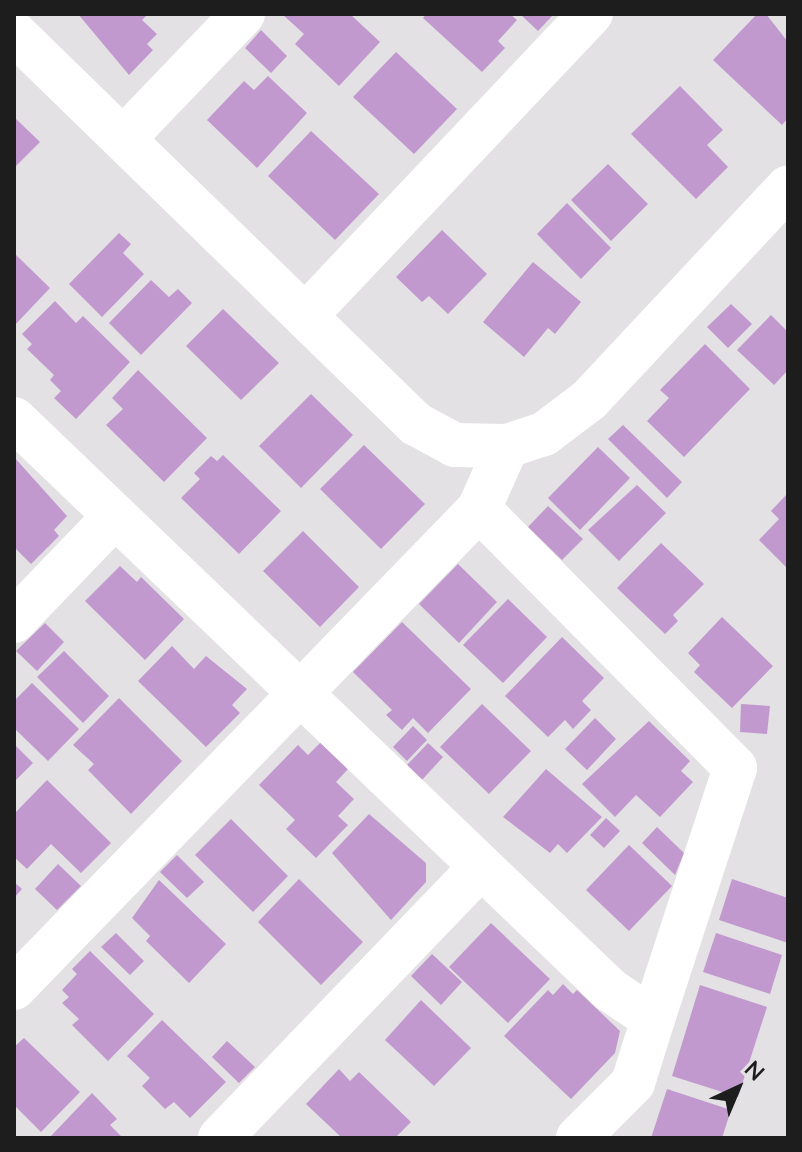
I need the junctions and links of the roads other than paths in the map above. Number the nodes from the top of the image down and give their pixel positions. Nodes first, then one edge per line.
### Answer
1 (243, 14) edge
2 (591, 14) edge
3 (14, 33) edge
4 (124, 138) junction
5 (788, 187) edge
6 (305, 316) junction
7 (14, 419) edge
8 (507, 446) junction
9 (479, 509) junction
10 (115, 516) junction
11 (14, 621) edge
12 (299, 692) junction
13 (481, 867) junction
14 (14, 988) edge
15 (653, 1019) junction
16 (220, 1138) edge
17 (578, 1138) edge

1 - 4 street
2 - 6 street
3 - 4 street
4 - 6 street
5 - 8 street
6 - 8 street
7 - 10 street
8 - 9 street
9 - 12 street
9 - 15 street
10 - 11 street
10 - 12 street
12 - 13 street
12 - 14 street
13 - 15 street
13 - 16 street
15 - 17 street

